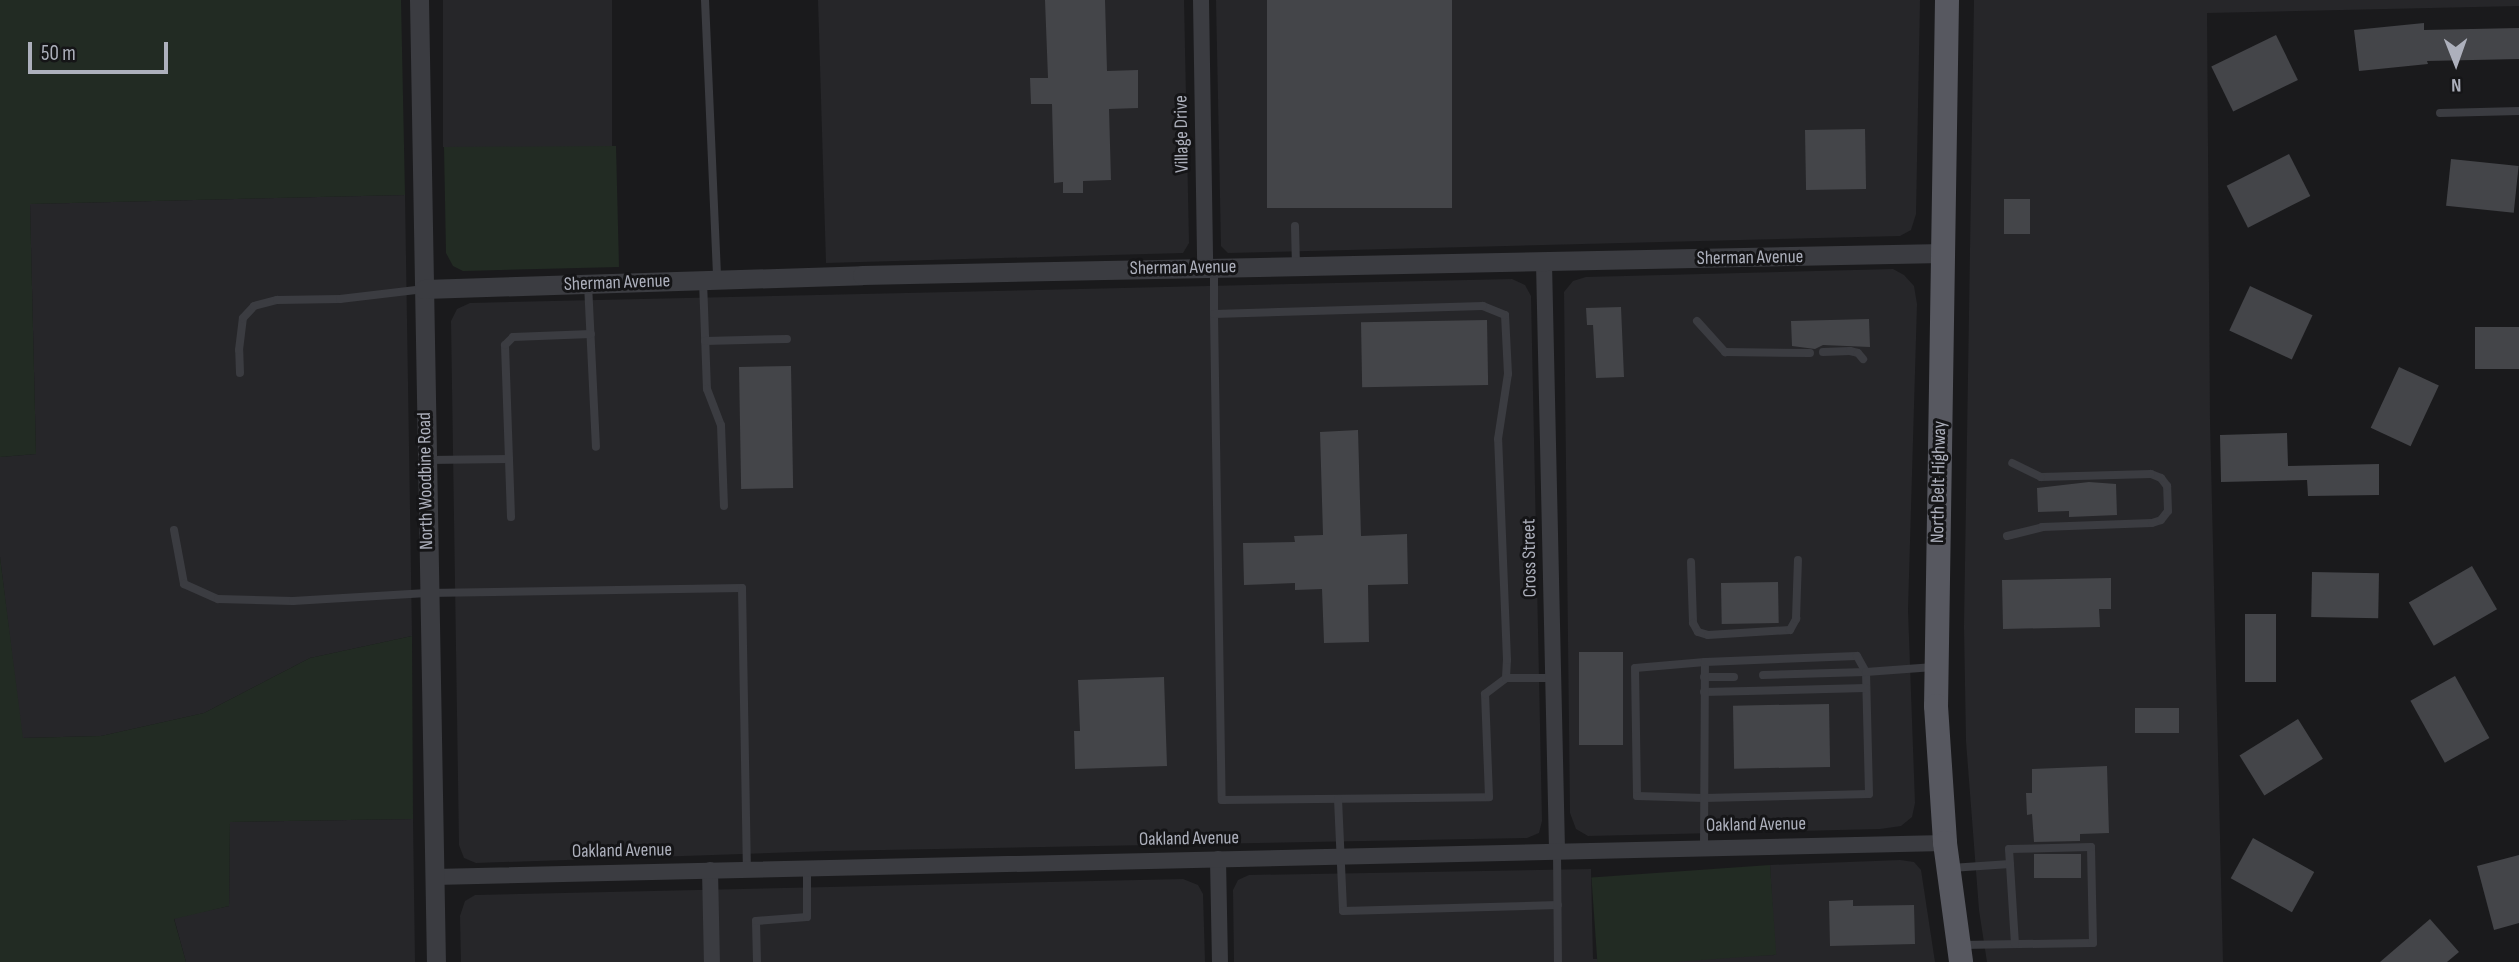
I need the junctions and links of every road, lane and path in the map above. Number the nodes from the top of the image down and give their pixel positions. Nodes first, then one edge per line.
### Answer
1 (418, 0) edge
2 (705, 0) edge
3 (1201, 0) edge
4 (1947, 0) edge
5 (2519, 111) edge
6 (2440, 113) dead end
7 (1295, 226) dead end
8 (1943, 253) junction
9 (1544, 263) junction
10 (1296, 266) junction
11 (1209, 267) junction
12 (710, 280) junction
13 (588, 284) junction
14 (424, 289) junction
15 (1214, 314) junction
16 (1697, 321) dead end
17 (591, 334) junction
18 (787, 339) dead end
19 (705, 341) junction
20 (1823, 352) dead end
21 (1810, 353) dead end
22 (1863, 359) dead end
23 (240, 373) dead end
24 (596, 447) dead end
25 (509, 459) junction
26 (426, 460) junction
27 (2012, 463) dead end
28 (724, 506) dead end
29 (511, 517) dead end
30 (174, 530) dead end
31 (2007, 536) dead end
32 (1798, 560) dead end
33 (1691, 562) dead end
34 (427, 593) junction
35 (1705, 662) junction
36 (1937, 667) junction
37 (1866, 672) junction
38 (1763, 676) dead end
39 (1704, 677) junction
40 (1734, 677) dead end
41 (1506, 678) junction
42 (1554, 678) junction
43 (1866, 688) junction
44 (1704, 692) junction
45 (1704, 798) junction
46 (1338, 799) junction
47 (1945, 843) junction
48 (1704, 847) junction
49 (1557, 851) junction
50 (1341, 856) junction
51 (1218, 859) junction
52 (2010, 864) junction
53 (1948, 868) junction
54 (747, 869) junction
55 (807, 869) junction
56 (710, 870) junction
57 (434, 877) junction
58 (1558, 905) junction
59 (2015, 944) junction
60 (1960, 954) edge
61 (436, 962) edge
62 (712, 962) edge
63 (757, 962) edge
64 (1220, 962) edge
65 (1558, 962) edge

1 - 14 street, North Woodbine Road
2 - 12 lane
3 - 11 street, Village Drive
4 - 8 main road, North Belt Highway
5 - 6 lane
7 - 10 lane
8 - 9 street, Sherman Avenue
8 - 36 main road, North Belt Highway
9 - 10 street, Sherman Avenue
9 - 42 street, Cross Street
10 - 11 street, Sherman Avenue
11 - 12 street, Sherman Avenue
11 - 15 lane
12 - 13 street, Sherman Avenue
12 - 19 lane
13 - 14 street, Sherman Avenue
13 - 17 lane
14 - 23 lane
14 - 26 street, North Woodbine Road
15 - 41 lane
15 - 46 lane
16 - 21 lane
17 - 24 lane
17 - 25 lane
18 - 19 lane
19 - 28 lane
20 - 22 lane
25 - 26 lane
25 - 29 lane
26 - 34 street, North Woodbine Road
27 - 31 lane
30 - 34 lane
32 - 33 lane
34 - 54 lane
34 - 57 street, North Woodbine Road
35 - 37 lane
35 - 39 lane
35 - 45 lane
36 - 37 lane
36 - 47 main road, North Belt Highway
37 - 38 lane
37 - 43 lane
39 - 40 lane
39 - 44 lane
41 - 42 lane
41 - 46 lane
42 - 49 street, Cross Street
43 - 44 lane
43 - 45 lane
44 - 45 lane
45 - 48 lane
46 - 50 lane
47 - 48 street, Oakland Avenue
47 - 53 main road, North Belt Highway
48 - 49 street, Oakland Avenue
49 - 50 street, Oakland Avenue
49 - 58 lane
50 - 51 street, Oakland Avenue
50 - 58 lane
51 - 55 street, Oakland Avenue
51 - 64 street
52 - 53 lane
52 - 59 lane
52 - 59 lane
53 - 60 main road, North Belt Highway
54 - 55 street, Oakland Avenue
54 - 56 street, Oakland Avenue
55 - 63 lane
56 - 57 street, Oakland Avenue
56 - 62 street
57 - 61 street, North Woodbine Road
58 - 65 lane
59 - 60 lane

